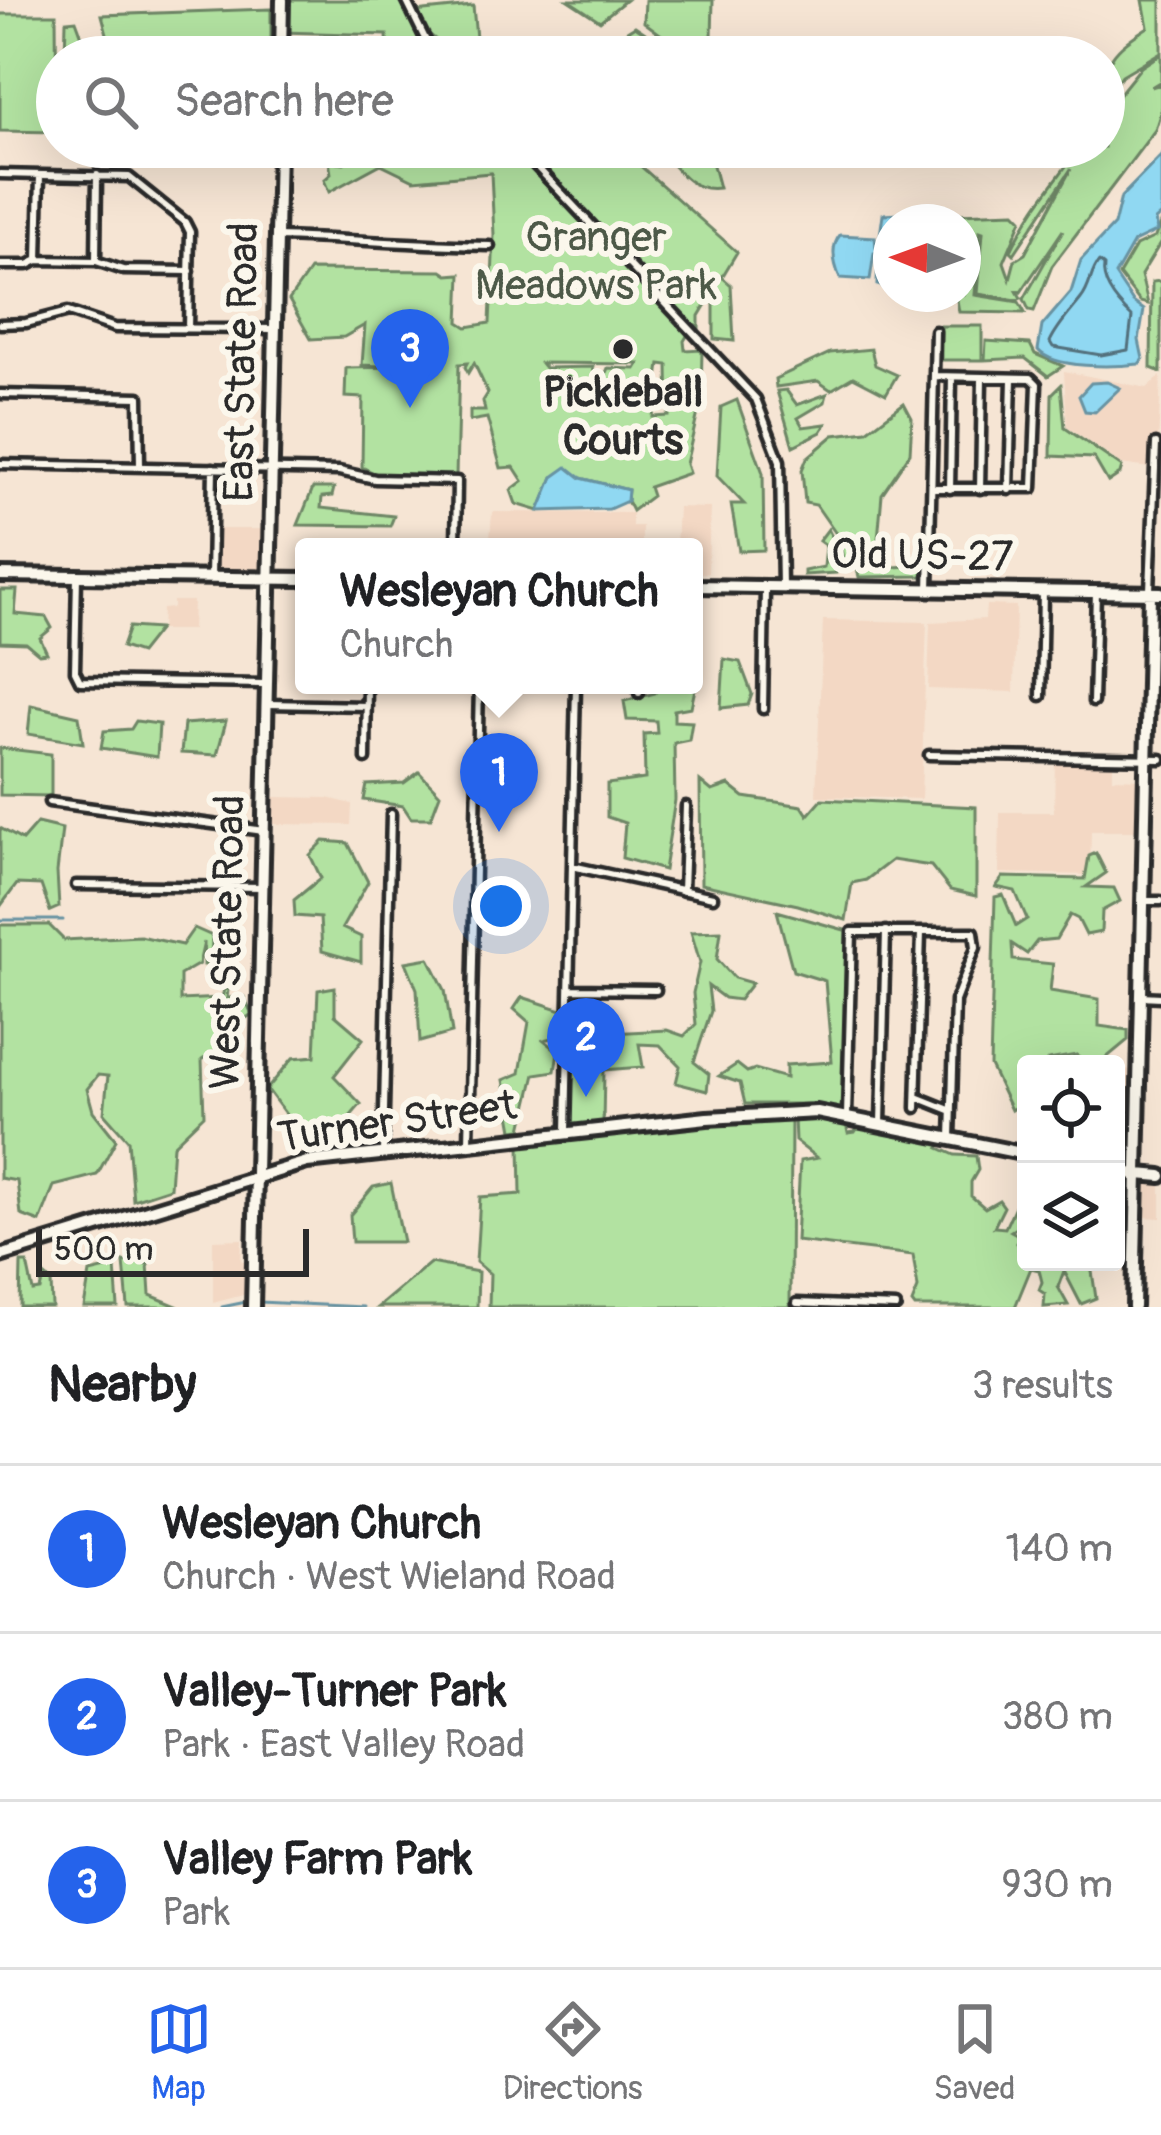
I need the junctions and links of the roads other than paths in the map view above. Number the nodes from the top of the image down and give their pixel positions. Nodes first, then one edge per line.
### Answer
1 (282, 0) edge
2 (406, 0) edge
3 (281, 36) edge
4 (424, 36) edge
5 (279, 168) edge
6 (538, 168) edge
7 (0, 174) edge
8 (40, 175) junction
9 (97, 175) junction
10 (278, 238) junction
11 (490, 246) dead end
12 (38, 260) junction
13 (96, 261) junction
14 (0, 265) edge
15 (190, 271) junction
16 (0, 324) edge
17 (188, 328) junction
18 (275, 329) junction
19 (935, 331) dead end
20 (934, 376) junction
21 (952, 377) junction
22 (982, 377) junction
23 (1012, 378) junction
24 (0, 394) edge
25 (1156, 444) dead end
26 (0, 464) edge
27 (140, 466) junction
28 (213, 468) junction
29 (272, 470) junction
30 (932, 488) junction
31 (950, 489) junction
32 (980, 489) junction
33 (1010, 490) junction
34 (456, 538) edge
35 (0, 574) edge
36 (77, 576) junction
37 (211, 578) junction
38 (270, 578) junction
39 (295, 579) edge
40 (703, 586) edge
41 (765, 586) junction
42 (782, 586) junction
43 (929, 590) junction
44 (1043, 591) junction
45 (1096, 592) junction
46 (1155, 594) edge
47 (1154, 667) edge
48 (268, 684) junction
49 (367, 694) edge
50 (479, 694) edge
51 (575, 694) edge
52 (1041, 696) dead end
53 (1093, 702) dead end
54 (267, 704) junction
55 (367, 706) junction
56 (763, 709) dead end
57 (929, 755) dead end
58 (366, 759) dead end
59 (1146, 759) junction
60 (1161, 759) edge
61 (50, 802) dead end
62 (686, 806) dead end
63 (392, 814) dead end
64 (264, 831) junction
65 (1144, 843) junction
66 (1161, 843) edge
67 (572, 866) junction
68 (76, 885) dead end
69 (263, 887) junction
70 (683, 891) junction
71 (712, 897) dead end
72 (1142, 901) junction
73 (1161, 902) edge
74 (886, 931) junction
75 (921, 932) junction
76 (569, 989) junction
77 (656, 990) dead end
78 (1140, 996) junction
79 (1161, 997) edge
80 (917, 1097) junction
81 (916, 1108) dead end
82 (952, 1111) junction
83 (847, 1116) junction
84 (881, 1123) junction
85 (566, 1132) junction
86 (952, 1138) junction
87 (469, 1143) junction
88 (383, 1152) junction
89 (1017, 1152) edge
90 (1125, 1174) edge
91 (256, 1176) junction
92 (1136, 1176) junction
93 (1161, 1176) edge
94 (0, 1256) edge
95 (797, 1304) dead end
96 (253, 1307) edge
97 (895, 1307) edge
98 (1134, 1307) edge

1 - 3 street
2 - 4 street
5 - 10 street, East State Road
6 - 42 street
7 - 8 street
8 - 9 street
8 - 12 street
9 - 13 street
9 - 15 street
10 - 11 street
10 - 18 street, East State Road
12 - 13 street
12 - 14 street
13 - 15 street
15 - 17 street
16 - 17 street
17 - 18 street
18 - 29 street, East State Road
19 - 20 street
20 - 21 street
20 - 30 street
21 - 22 street
21 - 31 street
22 - 23 street
22 - 32 street
23 - 33 street
23 - 33 street
24 - 27 street
25 - 46 street
26 - 27 street
27 - 28 street
28 - 29 street
28 - 37 street
29 - 34 street
29 - 38 street, East State Road
30 - 31 street
30 - 43 street
31 - 32 street
32 - 33 street
35 - 36 street
36 - 37 street
36 - 48 street
37 - 38 street
38 - 39 street
38 - 48 street, West State Road
40 - 41 street, Old US-27
41 - 42 street, Old US-27
41 - 56 street
42 - 43 street, Old US-27
43 - 44 street, Old US-27
44 - 45 street, Old US-27
44 - 52 street
45 - 46 street, Old US-27
45 - 53 street
46 - 47 street
47 - 59 street
48 - 54 street, West State Road
49 - 55 street
50 - 87 street
51 - 67 street
54 - 55 street
54 - 64 street, West State Road
55 - 58 street
57 - 59 street
59 - 60 street
59 - 65 street
61 - 64 street
62 - 70 street
63 - 88 street
64 - 69 street, West State Road
65 - 66 street
65 - 72 street
67 - 70 street
67 - 76 street
68 - 69 street
69 - 91 street, West State Road
70 - 71 street
72 - 73 street
72 - 78 street
74 - 75 street
74 - 83 street
74 - 84 street
75 - 80 street
75 - 82 street
76 - 77 street
76 - 85 street
78 - 79 street
78 - 92 street
80 - 81 street
80 - 82 street
82 - 86 street
83 - 84 street, Turner Street
83 - 85 street, Turner Street
84 - 86 street, Turner Street
85 - 87 street, Turner Street
86 - 89 street, Turner Street
87 - 88 street, Turner Street
88 - 91 street, Turner Street
90 - 92 street
91 - 94 street, Turner Street
91 - 96 street, West State Road
92 - 93 street
92 - 98 street
95 - 97 street

